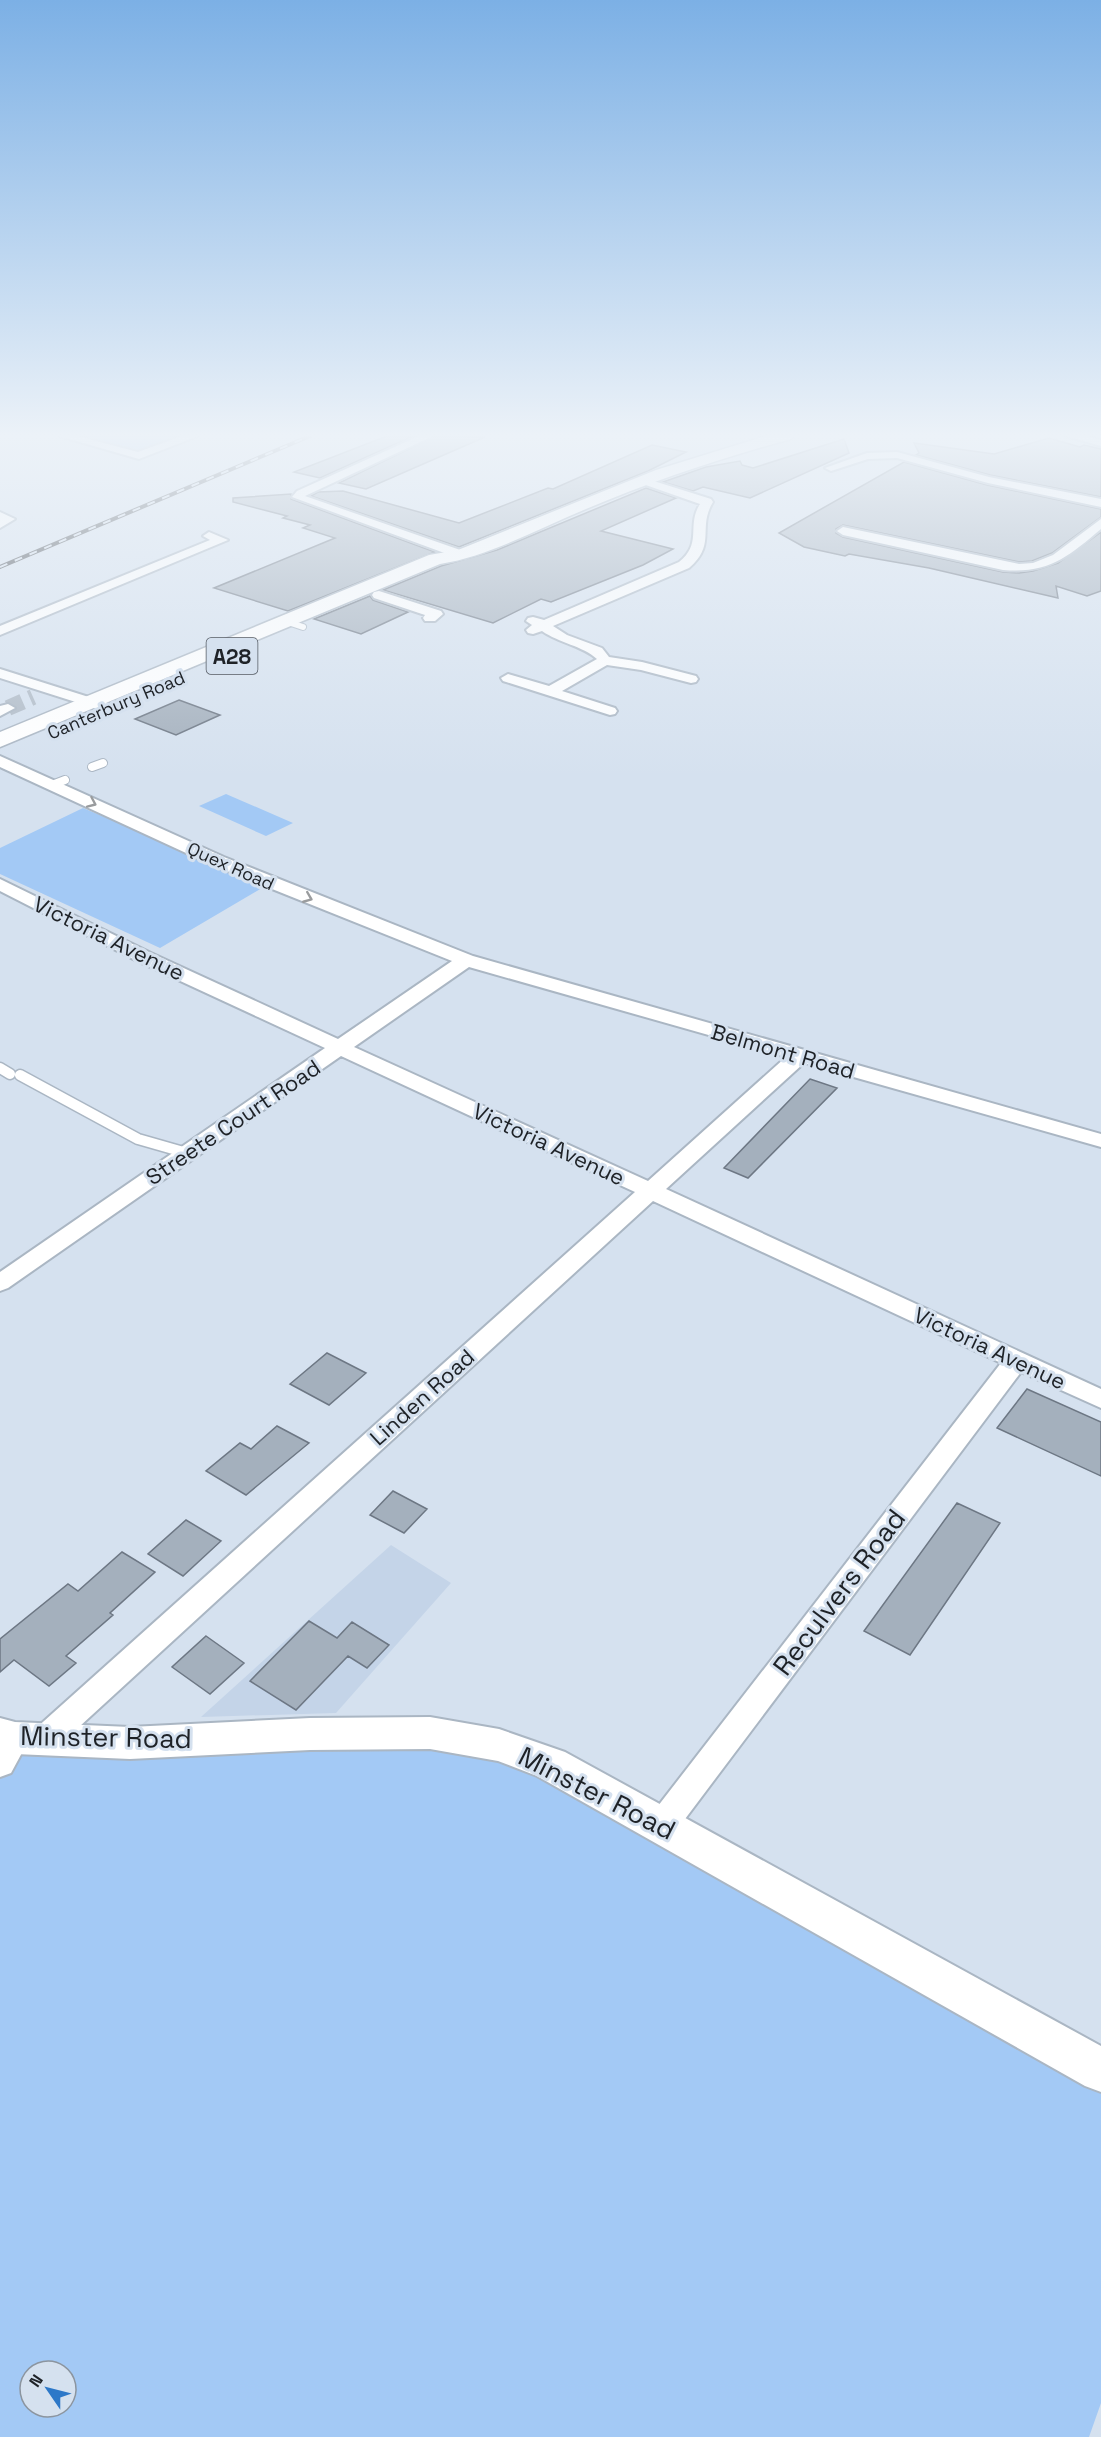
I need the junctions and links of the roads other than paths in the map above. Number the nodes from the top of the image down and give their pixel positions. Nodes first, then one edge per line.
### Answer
1 (202, 550) edge
2 (447, 550) edge
3 (475, 550) edge
4 (700, 550) edge
5 (926, 550) edge
6 (1068, 550) edge
7 (462, 555) junction
8 (129, 569) dead end
9 (150, 575) junction
10 (379, 595) junction
11 (430, 618) dead end
12 (294, 624) junction
13 (0, 631) edge
14 (604, 660) junction
15 (0, 673) edge
16 (508, 678) dead end
17 (691, 679) dead end
18 (53, 689) junction
19 (549, 692) junction
20 (33, 697) tunnel mouth
21 (100, 705) junction
22 (610, 711) dead end
23 (0, 740) edge
24 (0, 753) edge
25 (0, 761) edge
26 (103, 763) dead end
27 (92, 767) dead end
28 (0, 884) edge
29 (466, 960) junction
30 (342, 1048) junction
31 (799, 1056) junction
32 (0, 1068) edge
33 (1101, 1141) edge
34 (187, 1153) junction
35 (650, 1190) junction
36 (0, 1283) edge
37 (1017, 1360) junction
38 (1101, 1399) edge
39 (15, 1744) edge
40 (662, 1825) junction
41 (1101, 2070) edge

1 - 9 street
2 - 7 street
3 - 7 highway, Canterbury Road / A28
4 - 14 street
5 - 6 street
7 - 10 highway, Canterbury Road / A28
7 - 12 highway, Canterbury Road / A28
8 - 9 street
9 - 13 street
10 - 11 street
10 - 12 highway, Canterbury Road / A28
12 - 21 highway, Canterbury Road / A28
14 - 17 street
14 - 19 street
15 - 18 street
16 - 19 street
18 - 20 street
18 - 21 street
19 - 22 street
21 - 23 highway, Canterbury Road / A28
21 - 24 highway, Canterbury Road / A28
25 -> 29 street, Quex Road
26 - 27 lane
28 - 30 street, Victoria Avenue
29 - 30 street, Streete Court Road
29 - 31 street, Belmont Road
30 - 34 street, Streete Court Road
30 - 35 street, Victoria Avenue
31 - 33 street, Belmont Road
31 - 35 street, Linden Road
32 - 34 lane
34 - 36 street, Streete Court Road
35 - 37 street, Victoria Avenue
35 - 39 street, Linden Road
37 - 38 street, Victoria Avenue
37 - 40 street, Reculvers Road
39 - 40 street, Minster Road
40 - 41 street, Minster Road

